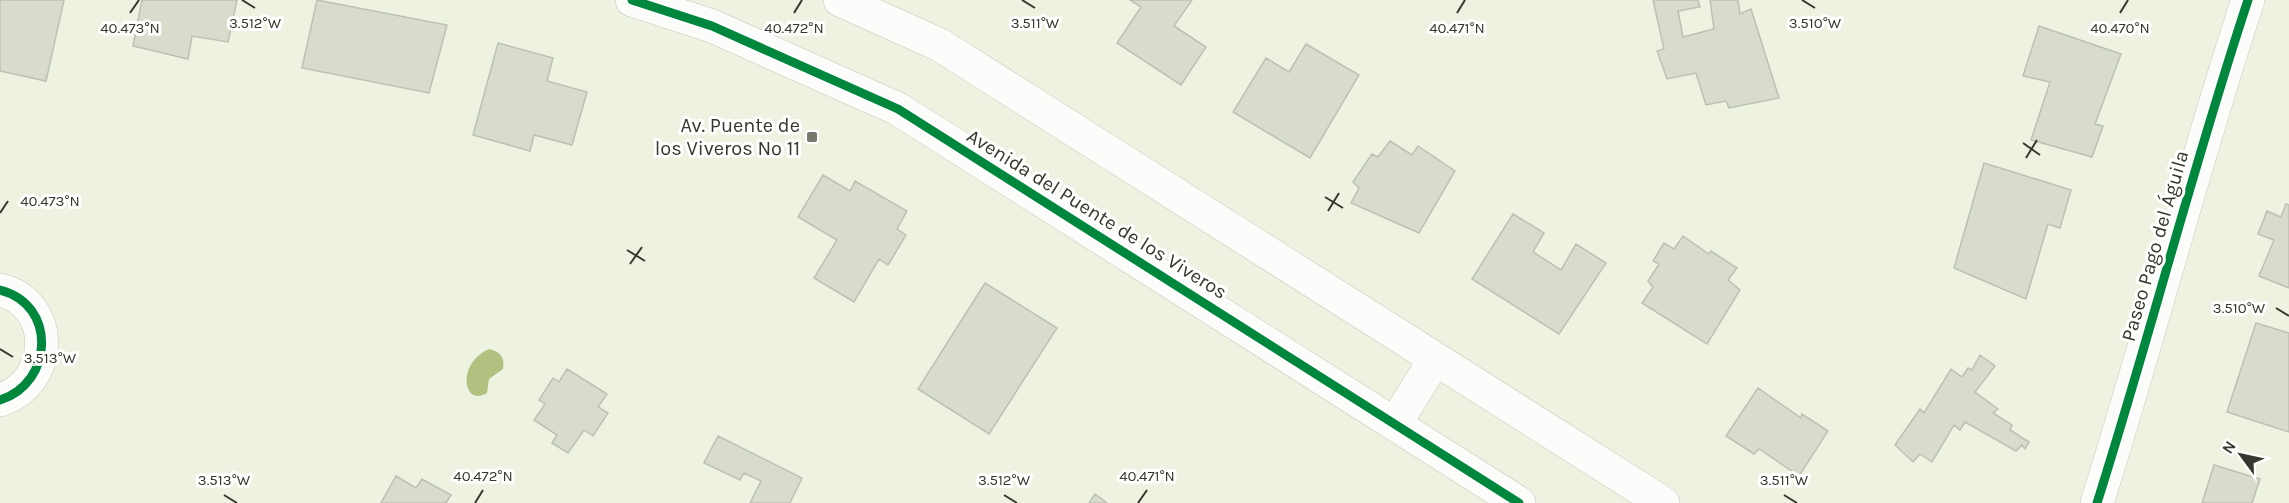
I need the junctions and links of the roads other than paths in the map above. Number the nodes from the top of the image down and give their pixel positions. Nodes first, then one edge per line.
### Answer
1 (632, 0) edge
2 (840, 0) edge
3 (2248, 0) edge
4 (0, 290) edge
5 (1435, 359) junction
6 (0, 400) edge
7 (1395, 424) junction
8 (1519, 503) edge
9 (1663, 503) edge
10 (2097, 503) edge

1 - 7 street, Avenida del Puente de los Viveros
2 - 5 street
3 - 10 street, Paseo Pago del Águila
4 - 6 street
5 - 7 street
5 - 9 street
7 - 8 street, Avenida del Puente de los Viveros

